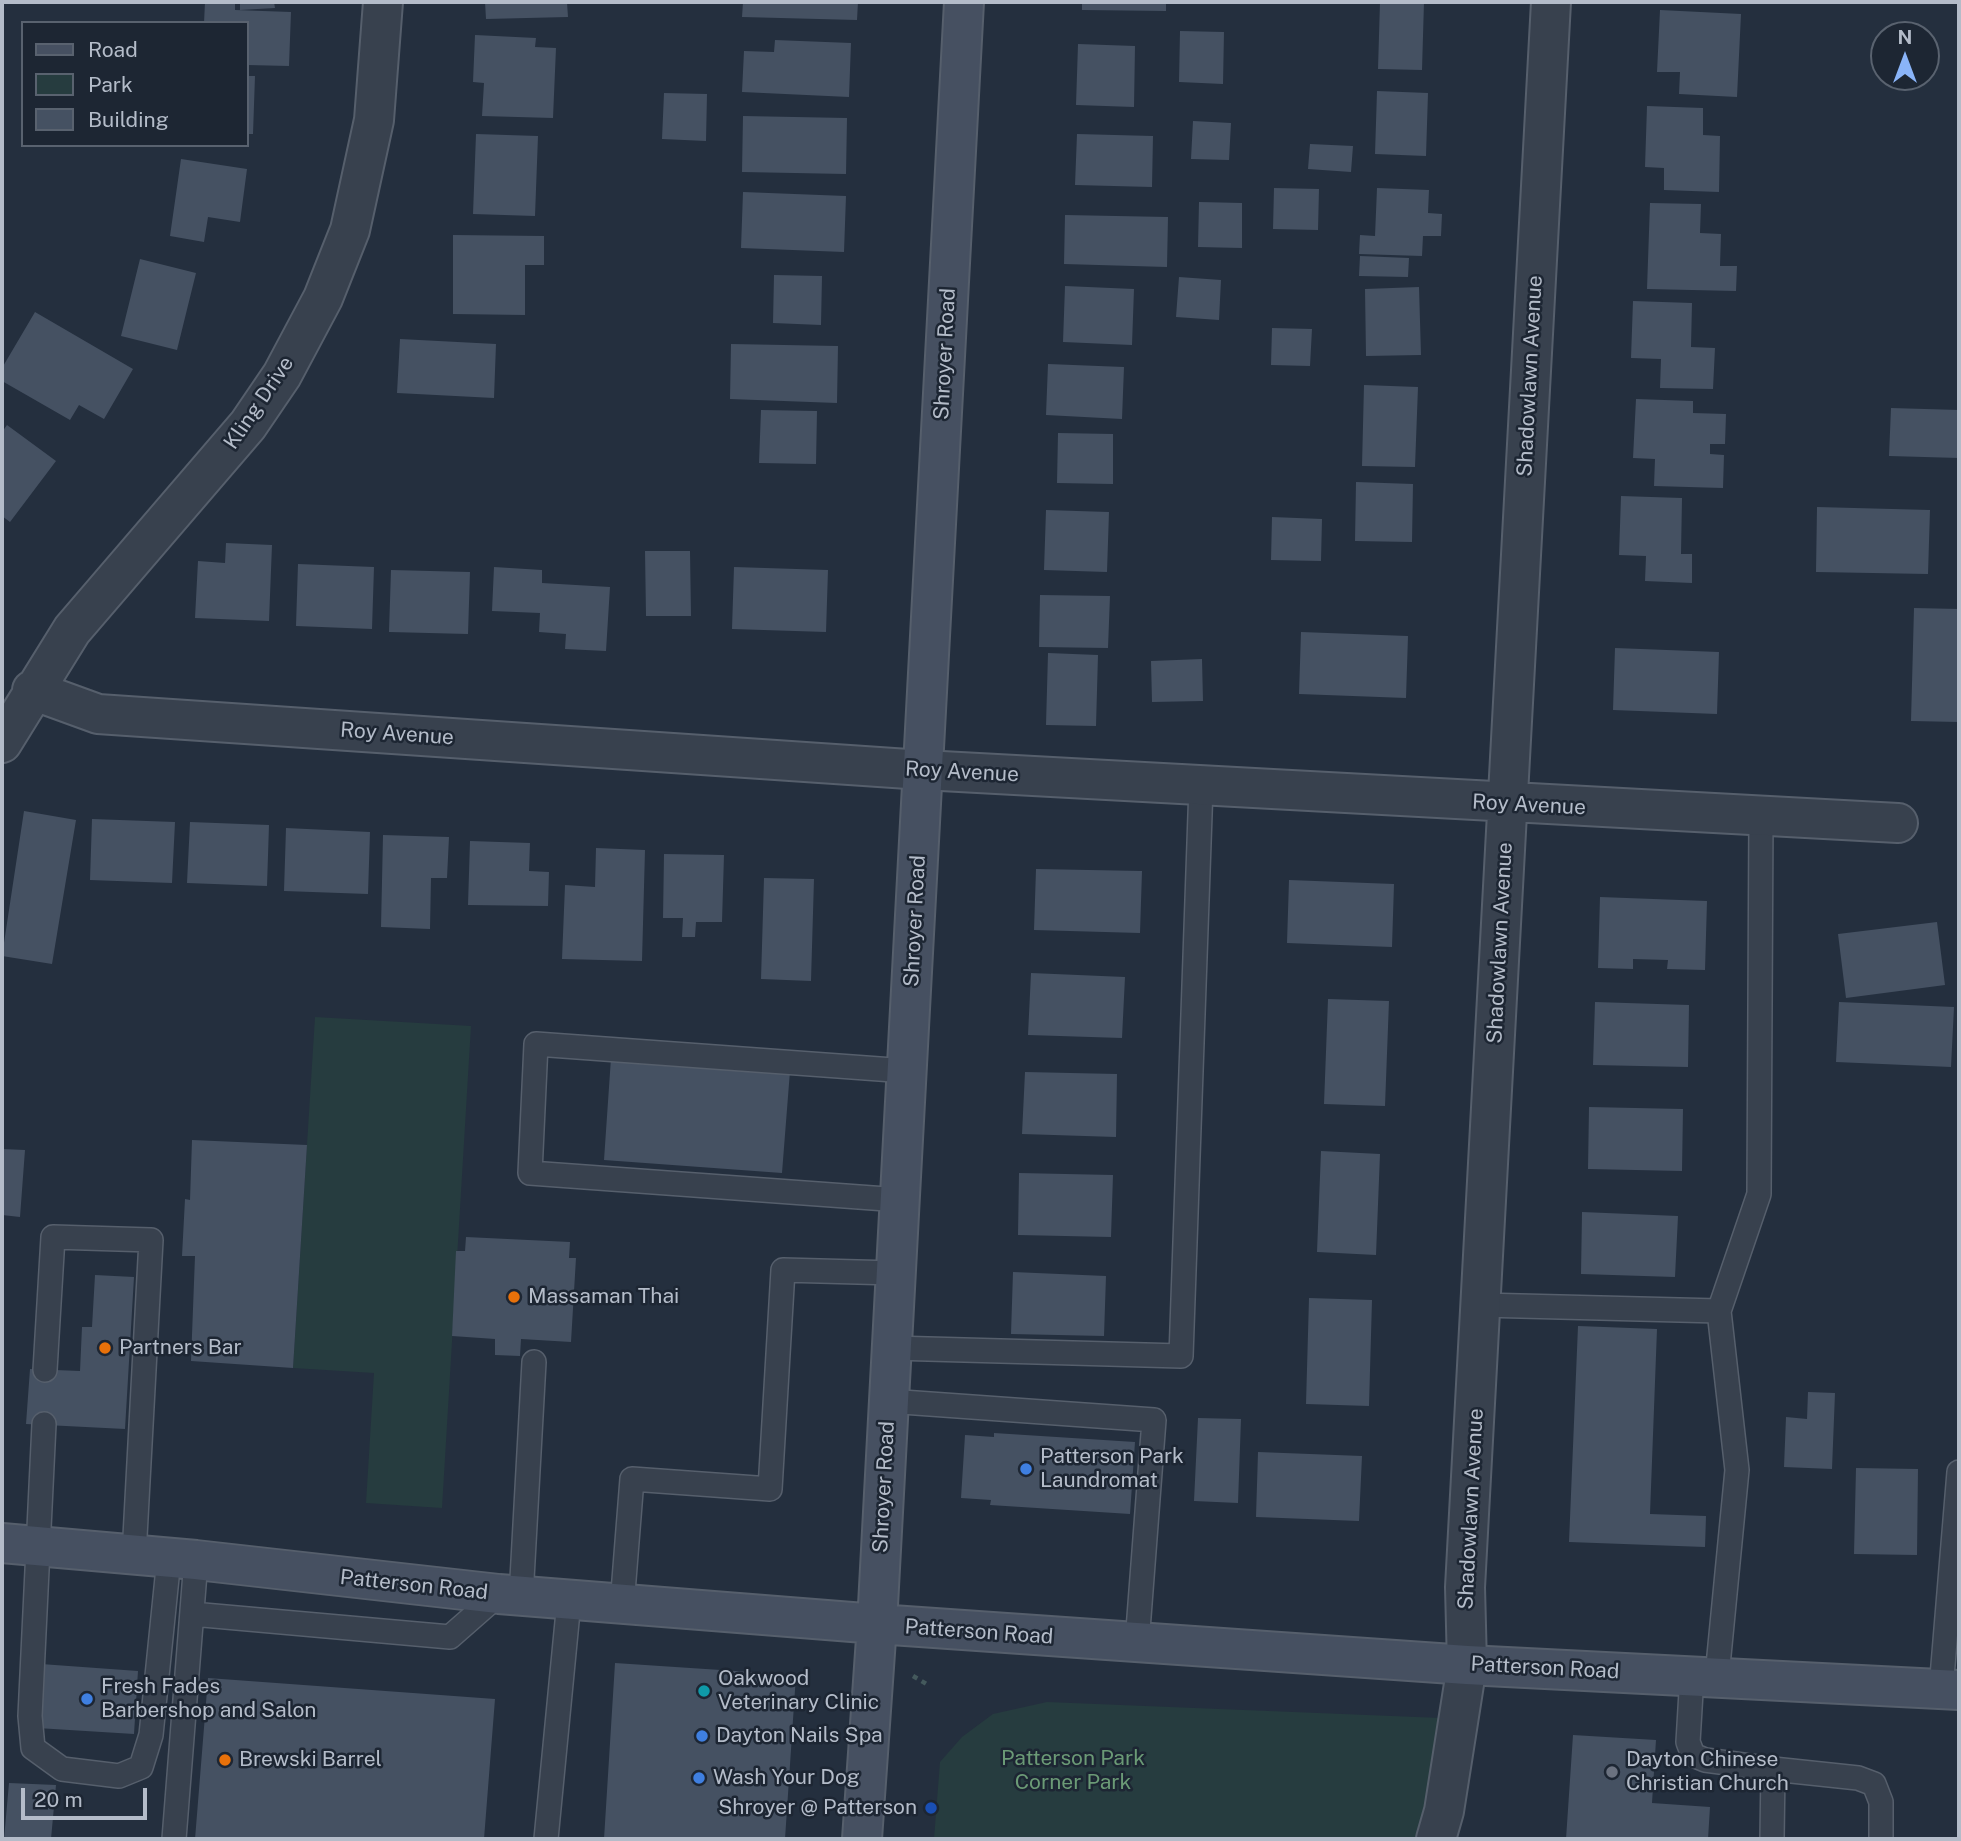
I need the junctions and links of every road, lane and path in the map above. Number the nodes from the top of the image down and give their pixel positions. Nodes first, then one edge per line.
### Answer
1 (383, 2) edge
2 (964, 2) edge
3 (1550, 2) edge
4 (32, 690) junction
5 (2, 743) edge
6 (923, 770) junction
7 (1201, 786) junction
8 (1508, 804) junction
9 (1761, 816) junction
10 (1898, 823) dead end
11 (907, 1071) junction
12 (900, 1200) junction
13 (895, 1273) junction
14 (1480, 1305) junction
15 (1719, 1311) junction
16 (892, 1348) junction
17 (534, 1362) dead end
18 (45, 1370) dead end
19 (888, 1401) junction
20 (44, 1424) dead end
21 (1959, 1472) edge
22 (2, 1542) edge
23 (40, 1544) junction
24 (166, 1558) junction
25 (510, 1595) junction
26 (569, 1601) junction
27 (622, 1605) junction
28 (192, 1614) junction
29 (877, 1624) junction
30 (1137, 1643) junction
31 (1466, 1665) junction
32 (912, 1675) dead end
33 (1705, 1675) junction
34 (930, 1686) dead end
35 (1950, 1690) edge
36 (1773, 1769) junction
37 (174, 1839) edge
38 (546, 1839) edge
39 (862, 1839) edge
40 (1436, 1839) edge
41 (1772, 1839) edge
42 (1881, 1839) edge

1 - 4 street, Kling Drive
2 - 6 main road, Shroyer Road
3 - 8 street, Shadowlawn Avenue
4 - 5 street, Kling Drive
4 - 6 street, Roy Avenue
6 - 7 street, Roy Avenue
6 - 11 main road, Shroyer Road
7 - 8 street, Roy Avenue
7 - 16 lane
8 - 9 street, Roy Avenue
8 - 14 street, Shadowlawn Avenue
9 - 10 street, Roy Avenue
9 - 15 lane
11 - 12 main road, Shroyer Road
11 - 12 lane
12 - 13 main road, Shroyer Road
13 - 16 main road, Shroyer Road
13 - 27 lane
14 - 15 lane
14 - 31 street, Shadowlawn Avenue
15 - 33 lane
16 - 19 main road, Shroyer Road
17 - 25 lane
18 - 24 lane
19 - 29 main road, Shroyer Road
19 - 30 lane
20 - 23 lane
21 - 35 lane
22 - 23 main road, Patterson Road
23 - 24 main road, Patterson Road
23 - 24 lane
24 - 25 main road, Patterson Road
24 - 28 lane
25 - 26 main road, Patterson Road
25 - 28 lane
26 - 27 main road, Patterson Road
26 - 38 lane
27 - 29 main road, Patterson Road
28 - 37 lane
29 - 30 main road, Patterson Road
29 - 39 main road, Shroyer Road
30 - 31 main road, Patterson Road
31 - 33 main road, Patterson Road
31 - 40 street, Shadowlawn Avenue
32 - 34 path
33 - 35 main road, Patterson Road
33 - 36 lane
36 - 41 lane
36 - 42 lane

